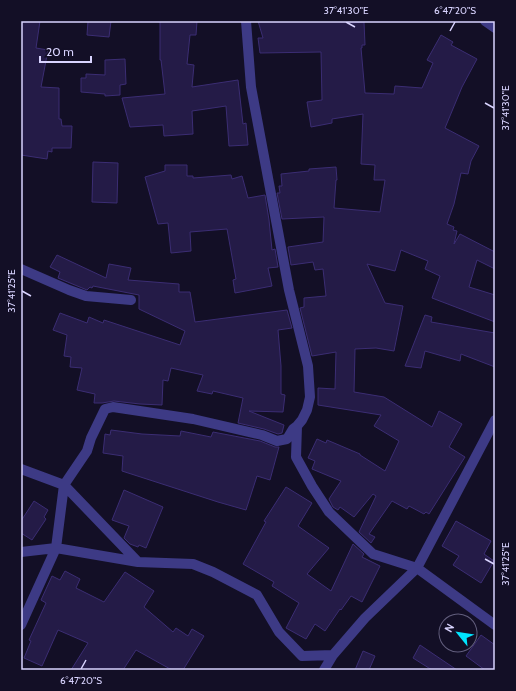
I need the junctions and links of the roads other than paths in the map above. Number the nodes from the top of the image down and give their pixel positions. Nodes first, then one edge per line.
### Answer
1 (246, 21) edge
2 (485, 21) edge
3 (495, 28) edge
4 (21, 268) edge
5 (131, 300) dead end
6 (495, 420) edge
7 (297, 426) junction
8 (21, 469) edge
9 (64, 485) junction
10 (56, 548) junction
11 (21, 552) edge
12 (138, 562) junction
13 (418, 568) junction
14 (21, 625) edge
15 (495, 625) edge
16 (333, 655) junction
17 (324, 670) edge

1 - 7 street
2 - 3 street
4 - 5 street
6 - 13 street
7 - 9 street
7 - 13 street
8 - 9 street
9 - 10 street
9 - 12 street
10 - 11 street
10 - 12 street
10 - 14 street
12 - 16 street
13 - 15 street
13 - 16 street
16 - 17 street

